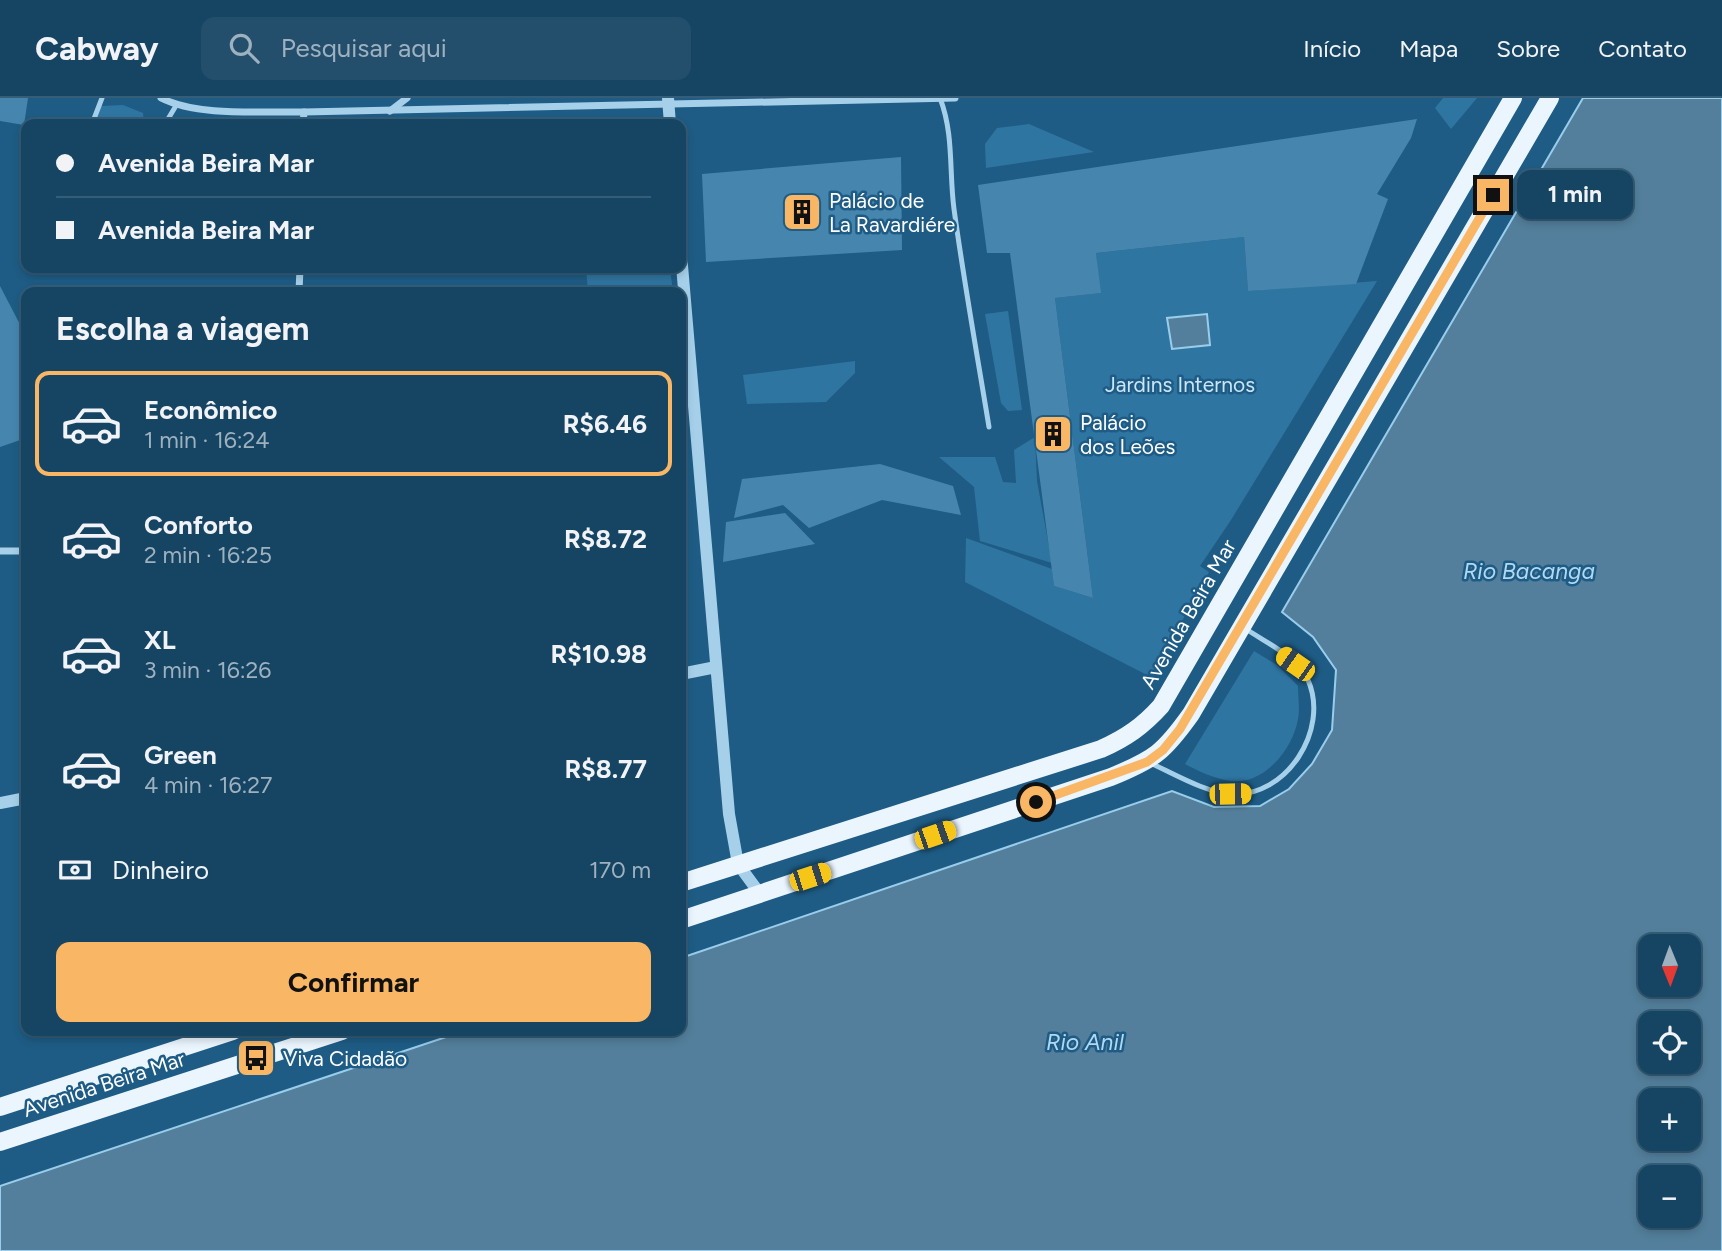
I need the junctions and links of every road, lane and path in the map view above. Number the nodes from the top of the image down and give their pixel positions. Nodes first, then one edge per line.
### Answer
1 (102, 98) edge
2 (161, 98) edge
3 (407, 98) edge
4 (517, 98) edge
5 (940, 98) edge
6 (955, 98) edge
7 (1513, 98) edge
8 (1550, 98) edge
9 (668, 102) edge
10 (177, 104) junction
11 (518, 108) junction
12 (390, 111) junction
13 (304, 112) junction
14 (94, 119) edge
15 (168, 119) edge
16 (303, 119) edge
17 (686, 313) edge
18 (989, 427) dead end
19 (0, 551) edge
20 (21, 551) edge
21 (1241, 626) junction
22 (716, 667) junction
23 (686, 673) edge
24 (1147, 762) junction
25 (21, 799) edge
26 (0, 803) edge
27 (738, 864) junction
28 (686, 881) edge
29 (760, 894) junction
30 (686, 918) edge
31 (218, 1036) edge
32 (327, 1036) edge
33 (0, 1107) edge
34 (0, 1142) edge

1 - 14 lane
2 - 10 street
3 - 12 street
4 - 11 street
5 - 6 street
5 - 9 street
5 - 18 lane
7 - 27 main road, Avenida Beira Mar
8 - 21 main road
9 - 11 street
10 - 13 street
10 - 15 lane
11 - 12 street
12 - 13 street
13 - 16 street
17 - 22 street
19 - 20 street
21 - 24 main road
21 - 24 lane
22 - 23 street
22 - 27 street
24 - 29 main road
25 - 26 street
27 - 28 main road, Avenida Beira Mar
27 - 29 street
29 - 30 main road
31 - 33 main road, Avenida Beira Mar
32 - 34 main road, Avenida Beira Mar

